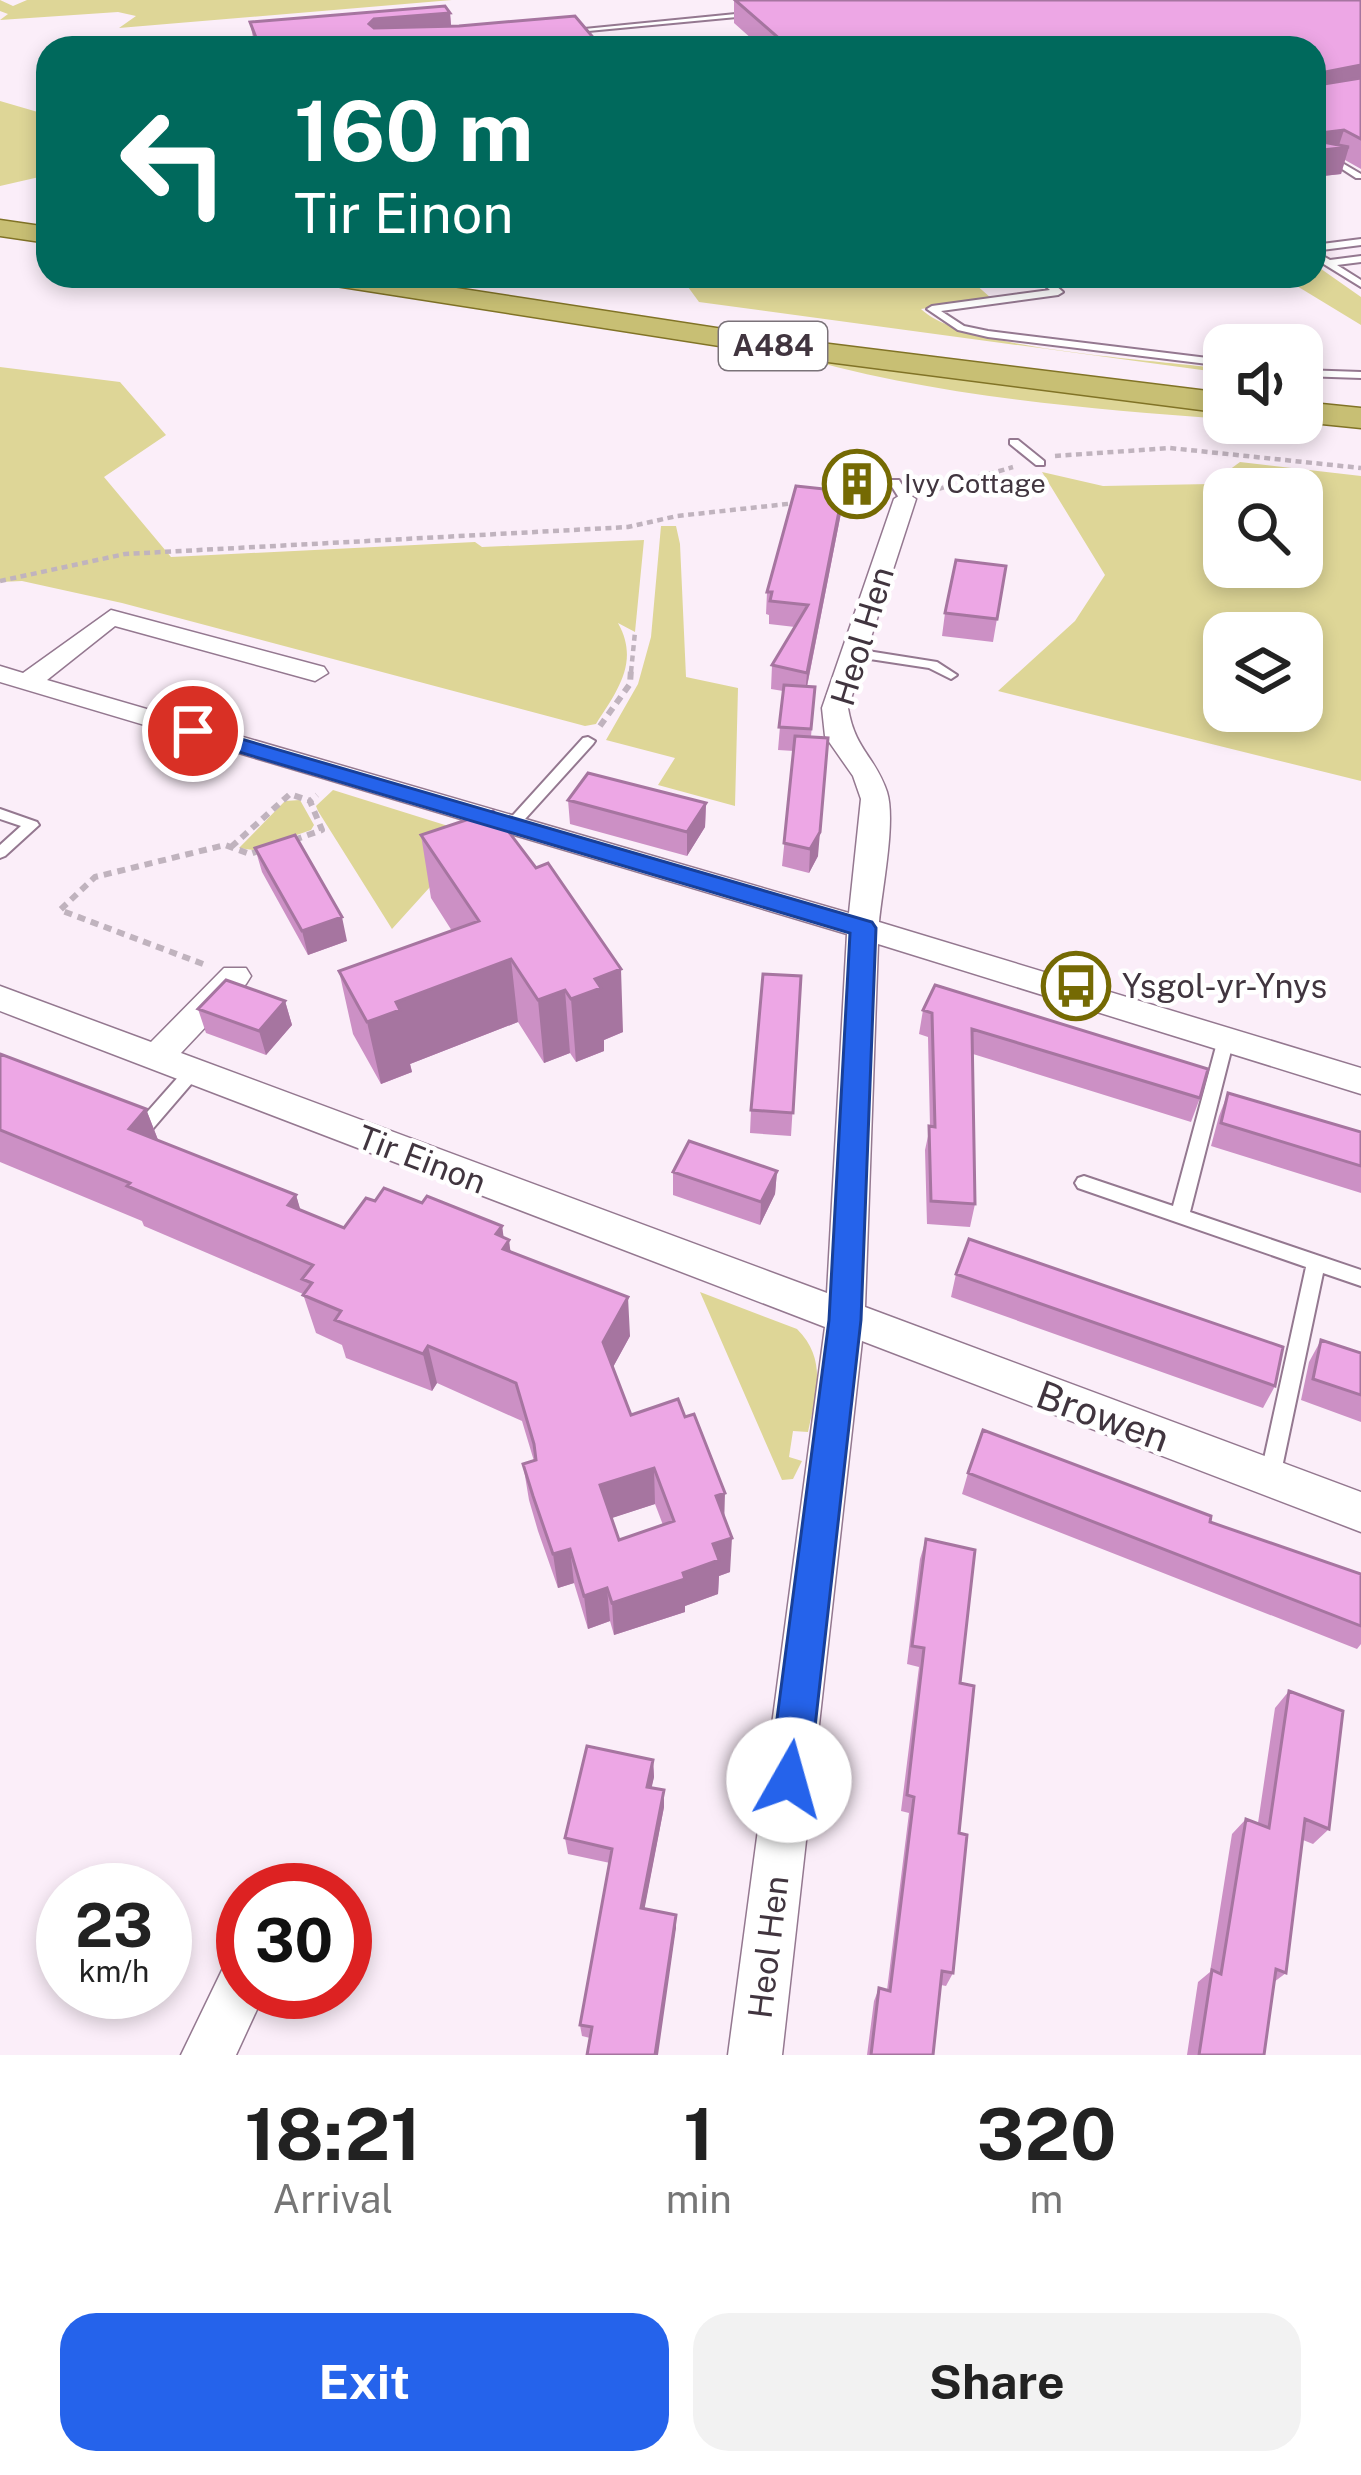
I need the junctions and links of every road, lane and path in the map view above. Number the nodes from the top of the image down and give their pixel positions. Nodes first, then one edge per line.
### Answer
1 (774, 13) edge
2 (566, 32) edge
3 (1326, 165) edge
4 (1359, 176) edge
5 (0, 228) edge
6 (36, 233) edge
7 (1361, 242) edge
8 (1326, 249) edge
9 (1361, 259) edge
10 (1328, 263) joint
11 (1361, 284) edge
12 (401, 288) edge
13 (1053, 288) edge
14 (1203, 360) edge
15 (1323, 374) edge
16 (1361, 375) edge
17 (1203, 400) edge
18 (1323, 414) edge
19 (1361, 418) edge
20 (1015, 442) dead end
21 (1038, 462) junction
22 (1361, 468) edge
23 (900, 491) junction
24 (828, 501) edge
25 (807, 503) edge
26 (320, 543) junction
27 (319, 554) dead end
28 (105, 560) junction
29 (107, 570) dead end
30 (0, 581) edge
31 (635, 632) dead end
32 (855, 653) junction
33 (315, 673) dead end
34 (951, 675) dead end
35 (15, 677) edge
36 (588, 741) joint
37 (275, 757) junction
38 (310, 801) junction
39 (0, 814) edge
40 (511, 826) junction
41 (286, 842) edge
42 (231, 847) junction
43 (268, 848) edge
44 (0, 853) edge
45 (863, 928) junction
46 (235, 976) joint
47 (0, 998) edge
48 (1226, 1039) junction
49 (156, 1058) junction
50 (193, 1071) junction
51 (1361, 1081) edge
52 (123, 1119) edge
53 (1084, 1183) dead end
54 (1180, 1216) junction
55 (1316, 1263) junction
56 (1361, 1278) edge
57 (845, 1320) junction
58 (1270, 1478) junction
59 (1361, 1512) edge
60 (225, 2019) edge
61 (208, 2055) edge
62 (755, 2055) edge

1 - 2 lane
3 - 4 lane
5 - 6 main road
7 - 8 lane
9 - 10 lane
10 - 11 lane
12 - 17 main road, A484
13 - 14 lane
15 - 16 lane
18 - 19 main road
20 - 21 lane
21 - 22 path
21 - 23 path
23 - 24 path
23 - 32 street, Heol Hen
25 - 26 path
26 - 27 path
26 - 28 path
28 - 29 path
28 - 30 path
31 - 36 path
32 - 34 lane
32 - 45 street, Heol Hen
33 - 35 street
35 - 37 street
36 - 40 lane
37 - 38 path
37 - 40 street
38 - 41 path
38 - 42 path
39 - 44 lane
40 - 45 street
42 - 43 path
42 - 46 path
45 - 48 street
45 - 57 street, Heol Hen
46 - 49 street
47 - 49 street, Tir Einon
48 - 51 street
48 - 54 lane
49 - 50 street, Tir Einon
50 - 52 lane
50 - 57 street, Tir Einon
53 - 54 lane
54 - 55 lane
55 - 56 lane
55 - 58 lane
57 - 58 street, Browen
57 - 62 street, Heol Hen
58 - 59 street, Browen
60 - 61 street

